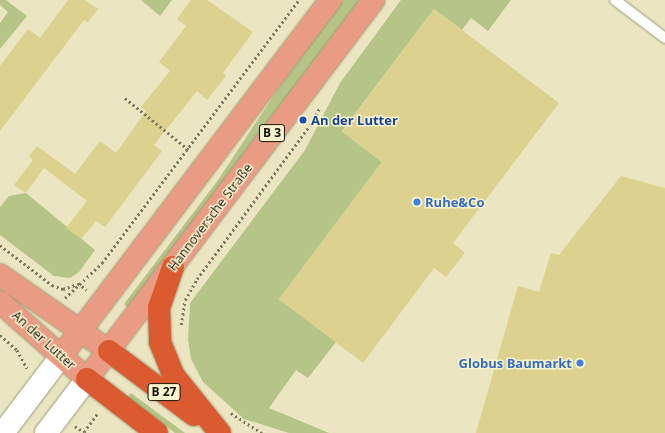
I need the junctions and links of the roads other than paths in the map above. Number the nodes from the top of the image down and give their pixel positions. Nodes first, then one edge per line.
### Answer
1 (330, 0) edge
2 (374, 0) edge
3 (615, 0) edge
4 (665, 38) edge
5 (173, 267) junction
6 (0, 275) edge
7 (0, 302) edge
8 (81, 331) junction
9 (109, 351) junction
10 (62, 355) junction
11 (87, 379) junction
12 (3, 433) edge
13 (46, 433) edge
14 (157, 433) edge
15 (220, 433) edge

1 - 8 main road, B 3
2 - 5 main road, Hannoversche Straße / B 3
3 - 4 lane
5 - 9 main road, Hannoversche Straße / B 3
5 - 15 highway, B 3
6 - 8 main road, An der Lutter / B 27
7 - 10 main road, An der Lutter
8 - 9 main road, An der Lutter / B 27
8 - 10 main road, B 3
9 - 11 main road, Hannoversche Straße
9 - 15 highway, B 27
10 - 11 main road, An der Lutter
10 - 12 street
11 - 13 street, Hannoversche Straße
11 - 14 highway

